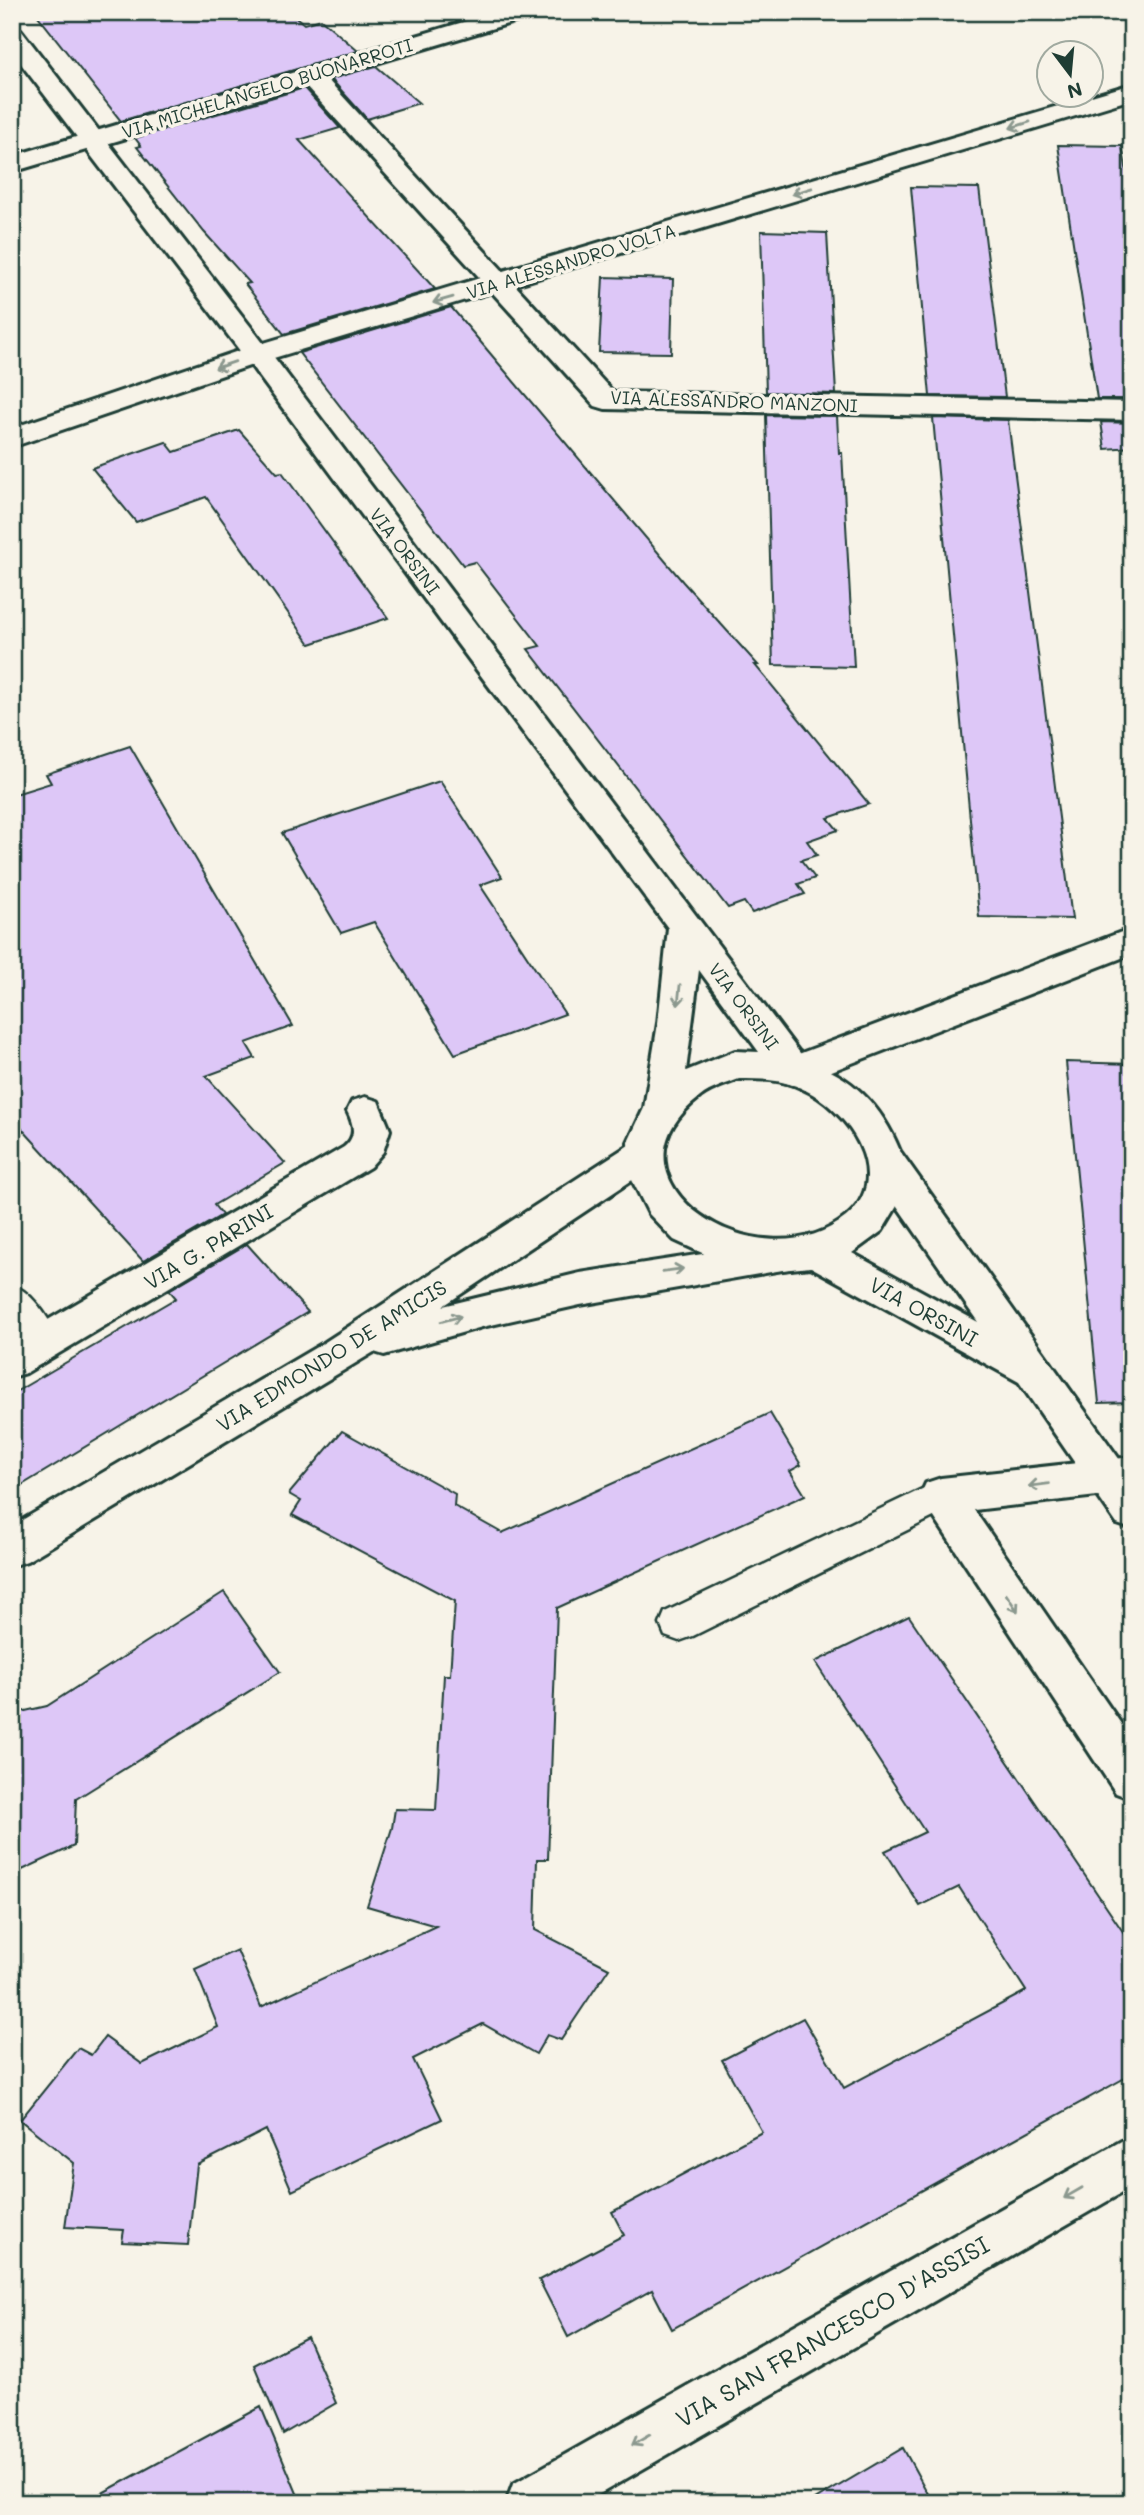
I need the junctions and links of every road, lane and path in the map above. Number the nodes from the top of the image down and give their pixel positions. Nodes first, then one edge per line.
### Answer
1 (523, 12) edge
2 (12, 35) edge
3 (310, 75) junction
4 (1132, 91) edge
5 (94, 139) junction
6 (12, 163) edge
7 (501, 283) junction
8 (257, 354) junction
9 (1132, 411) edge
10 (12, 438) edge
11 (685, 927) junction
12 (1132, 940) edge
13 (793, 1071) junction
14 (662, 1107) junction
15 (365, 1111) dead end
16 (645, 1153) junction
17 (885, 1159) junction
18 (800, 1254) junction
19 (12, 1299) edge
20 (28, 1353) edge
21 (339, 1354) junction
22 (1033, 1372) junction
23 (1119, 1476) edge
24 (940, 1496) junction
25 (1132, 1511) edge
26 (12, 1548) edge
27 (679, 1624) dead end
28 (1132, 1779) edge
29 (1132, 2159) edge
30 (531, 2503) edge

1 - 3 street, VIA MICHELANGELO BUONARROTI
2 - 5 street, VIA ORSINI
3 - 5 street, VIA MICHELANGELO BUONARROTI
3 - 7 street, VIA ALESSANDRO MANZONI
4 -> 7 street, VIA ALESSANDRO VOLTA
5 - 6 street, VIA MICHELANGELO BUONARROTI
5 - 8 street, VIA ORSINI
7 -> 8 street, VIA ALESSANDRO VOLTA
7 - 9 street, VIA ALESSANDRO MANZONI
8 -> 10 street, VIA ALESSANDRO VOLTA
8 - 11 street, VIA ORSINI
11 - 13 street, VIA ORSINI
11 -> 14 street, VIA ORSINI
12 - 13 street
13 - 14 street
13 - 17 street
14 - 16 street
15 - 20 street, VIA G. PARINI
16 - 18 street
16 - 21 street, VIA EDMONDO DE AMICIS
17 - 18 street
17 - 22 street, VIA ORSINI
21 -> 18 street, VIA EDMONDO DE AMICIS
18 - 22 street, VIA ORSINI
19 - 20 lane
21 - 26 street, VIA EDMONDO DE AMICIS
22 - 23 street, VIA ORSINI
23 -> 24 street
23 - 25 street, VIA ORSINI
24 - 27 lane
24 -> 28 street
29 -> 30 street, VIA SAN FRANCESCO D'ASSISI

